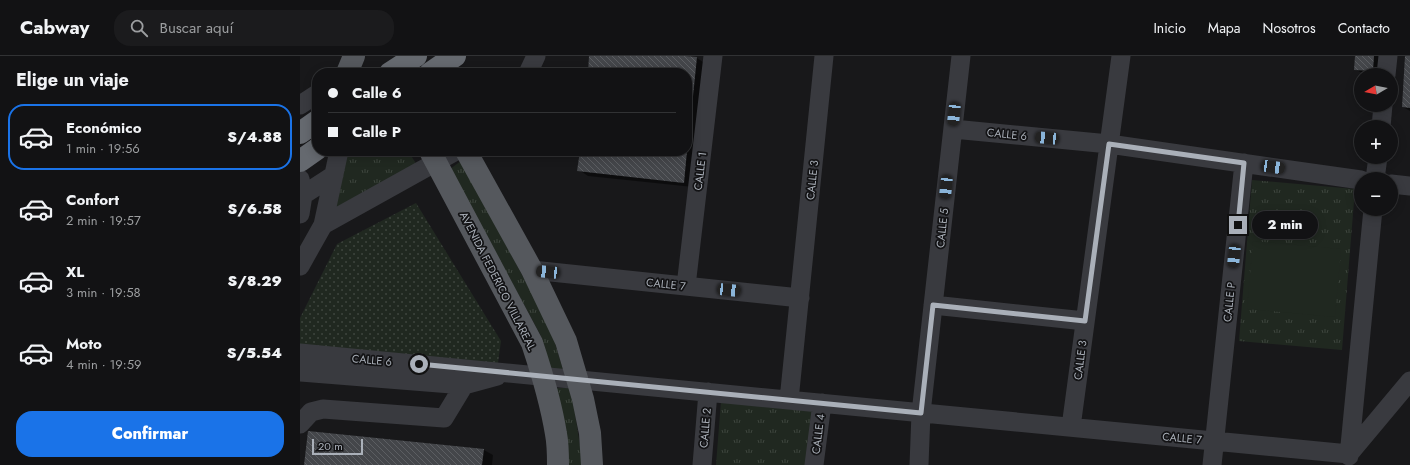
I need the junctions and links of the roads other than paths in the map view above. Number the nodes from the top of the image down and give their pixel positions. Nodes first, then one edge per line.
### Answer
1 (354, 56) edge
2 (416, 56) edge
3 (454, 56) edge
4 (536, 56) edge
5 (714, 56) edge
6 (824, 56) edge
7 (961, 56) edge
8 (1121, 56) edge
9 (1388, 56) edge
10 (349, 68) edge
11 (398, 68) edge
12 (437, 68) edge
13 (530, 68) edge
14 (1387, 68) edge
15 (312, 97) edge
16 (300, 105) edge
17 (312, 125) edge
18 (953, 129) junction
19 (300, 133) edge
20 (1109, 144) junction
21 (312, 153) edge
22 (338, 156) edge
23 (469, 156) edge
24 (433, 157) edge
25 (300, 161) edge
26 (1244, 163) junction
27 (334, 176) junction
28 (1354, 179) edge
29 (1398, 185) edge
30 (1410, 186) edge
31 (301, 190) edge
32 (300, 214) edge
33 (1372, 216) edge
34 (323, 225) junction
35 (300, 266) edge
36 (532, 270) junction
37 (686, 286) junction
38 (800, 298) junction
39 (933, 305) junction
40 (1085, 321) junction
41 (300, 353) edge
42 (300, 372) edge
43 (508, 373) junction
44 (543, 376) junction
45 (578, 379) junction
46 (1410, 381) edge
47 (464, 385) junction
48 (708, 392) junction
49 (789, 400) junction
50 (822, 403) junction
51 (921, 413) junction
52 (300, 424) edge
53 (1071, 427) junction
54 (1214, 441) junction
55 (1349, 459) edge
56 (558, 465) edge
57 (592, 465) edge
58 (702, 465) edge
59 (814, 465) edge
60 (920, 465) edge
61 (1212, 465) edge

1 - 10 main road
2 - 11 highway
3 - 12 highway
4 - 13 street
5 - 37 street, CALLE 1
6 - 38 street, CALLE 3
7 - 18 street, CALLE 5
8 - 20 street, CALLE 3
9 - 14 street
15 - 16 street
17 - 19 highway
18 - 20 street, CALLE 6
18 - 39 street, CALLE 5
20 - 26 street, CALLE 6
20 - 40 street, CALLE 3
21 - 25 highway
22 - 27 street
23 - 36 main road
24 - 34 street
24 - 44 main road, AVENIDA FEDERICO VILLAREAL
26 - 28 street, CALLE 6
26 - 54 street, CALLE P
27 - 31 street
27 - 34 street
29 - 30 street
31 - 32 street
33 - 55 street
34 - 35 street
36 - 37 street, CALLE 7
36 - 45 main road
37 - 38 street, CALLE 7
38 - 49 street, CALLE 3
39 - 40 street
39 - 51 street, CALLE 5
40 - 53 street, CALLE 3
41 - 43 street, CALLE 6
42 - 47 street
43 - 44 street, CALLE 6
43 - 47 street
44 - 45 street, CALLE 6
44 - 56 main road, AVENIDA FEDERICO VILLAREAL
45 - 48 street, CALLE 6
45 - 57 main road
46 - 55 street
47 - 52 street
48 - 49 street, CALLE 6
48 - 58 street, CALLE 2
49 - 50 street, CALLE 6
50 - 51 street, CALLE 6
50 - 59 street, CALLE 4
51 - 53 street, CALLE 7
51 - 60 street, CALLE 5
53 - 54 street, CALLE 7
54 - 55 street, CALLE 7
54 - 61 street

